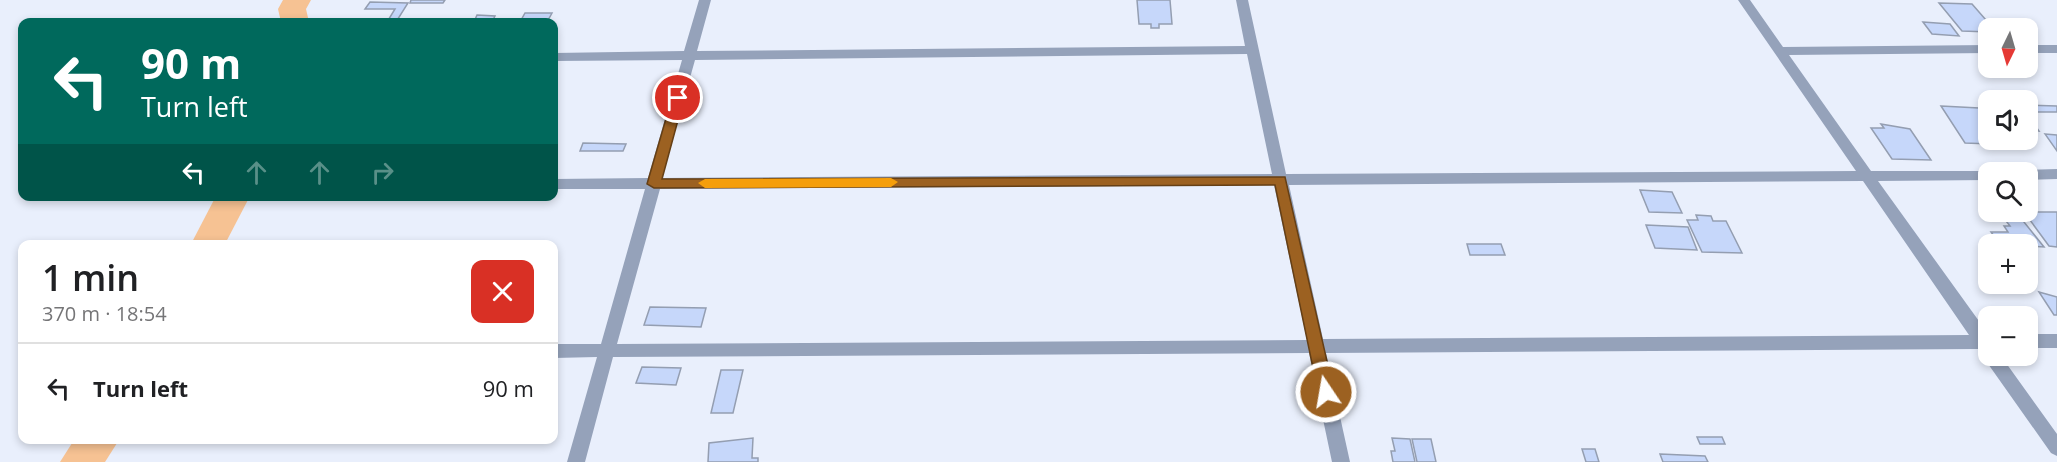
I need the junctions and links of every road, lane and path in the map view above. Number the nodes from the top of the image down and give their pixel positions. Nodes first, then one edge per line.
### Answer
1 (705, 0) edge
2 (1242, 0) edge
3 (1744, 0) edge
4 (2038, 49) edge
5 (2057, 49) edge
6 (1253, 50) junction
7 (1978, 50) edge
8 (1779, 51) junction
9 (690, 55) junction
10 (558, 57) edge
11 (2057, 174) edge
12 (1978, 175) edge
13 (2038, 175) edge
14 (1867, 176) junction
15 (1281, 180) junction
16 (558, 184) edge
17 (654, 184) junction
18 (1978, 334) edge
19 (2038, 341) edge
20 (2057, 341) edge
21 (1316, 346) junction
22 (1978, 348) edge
23 (558, 351) edge
24 (607, 351) junction
25 (2000, 366) edge
26 (2057, 448) edge
27 (576, 462) edge
28 (1341, 462) edge

1 - 9 street
2 - 6 street
3 - 8 street
4 - 5 street
6 - 9 street
6 - 15 street
7 - 8 street
8 - 14 street
9 - 10 street
9 - 17 street
11 - 13 street
12 - 14 street
14 - 15 street
14 - 18 street
15 - 17 street
15 - 21 street
16 - 17 street
17 - 24 street
19 - 20 street
21 - 22 street
21 - 24 street
21 - 28 street
23 - 24 street
24 - 27 street
25 - 26 street

